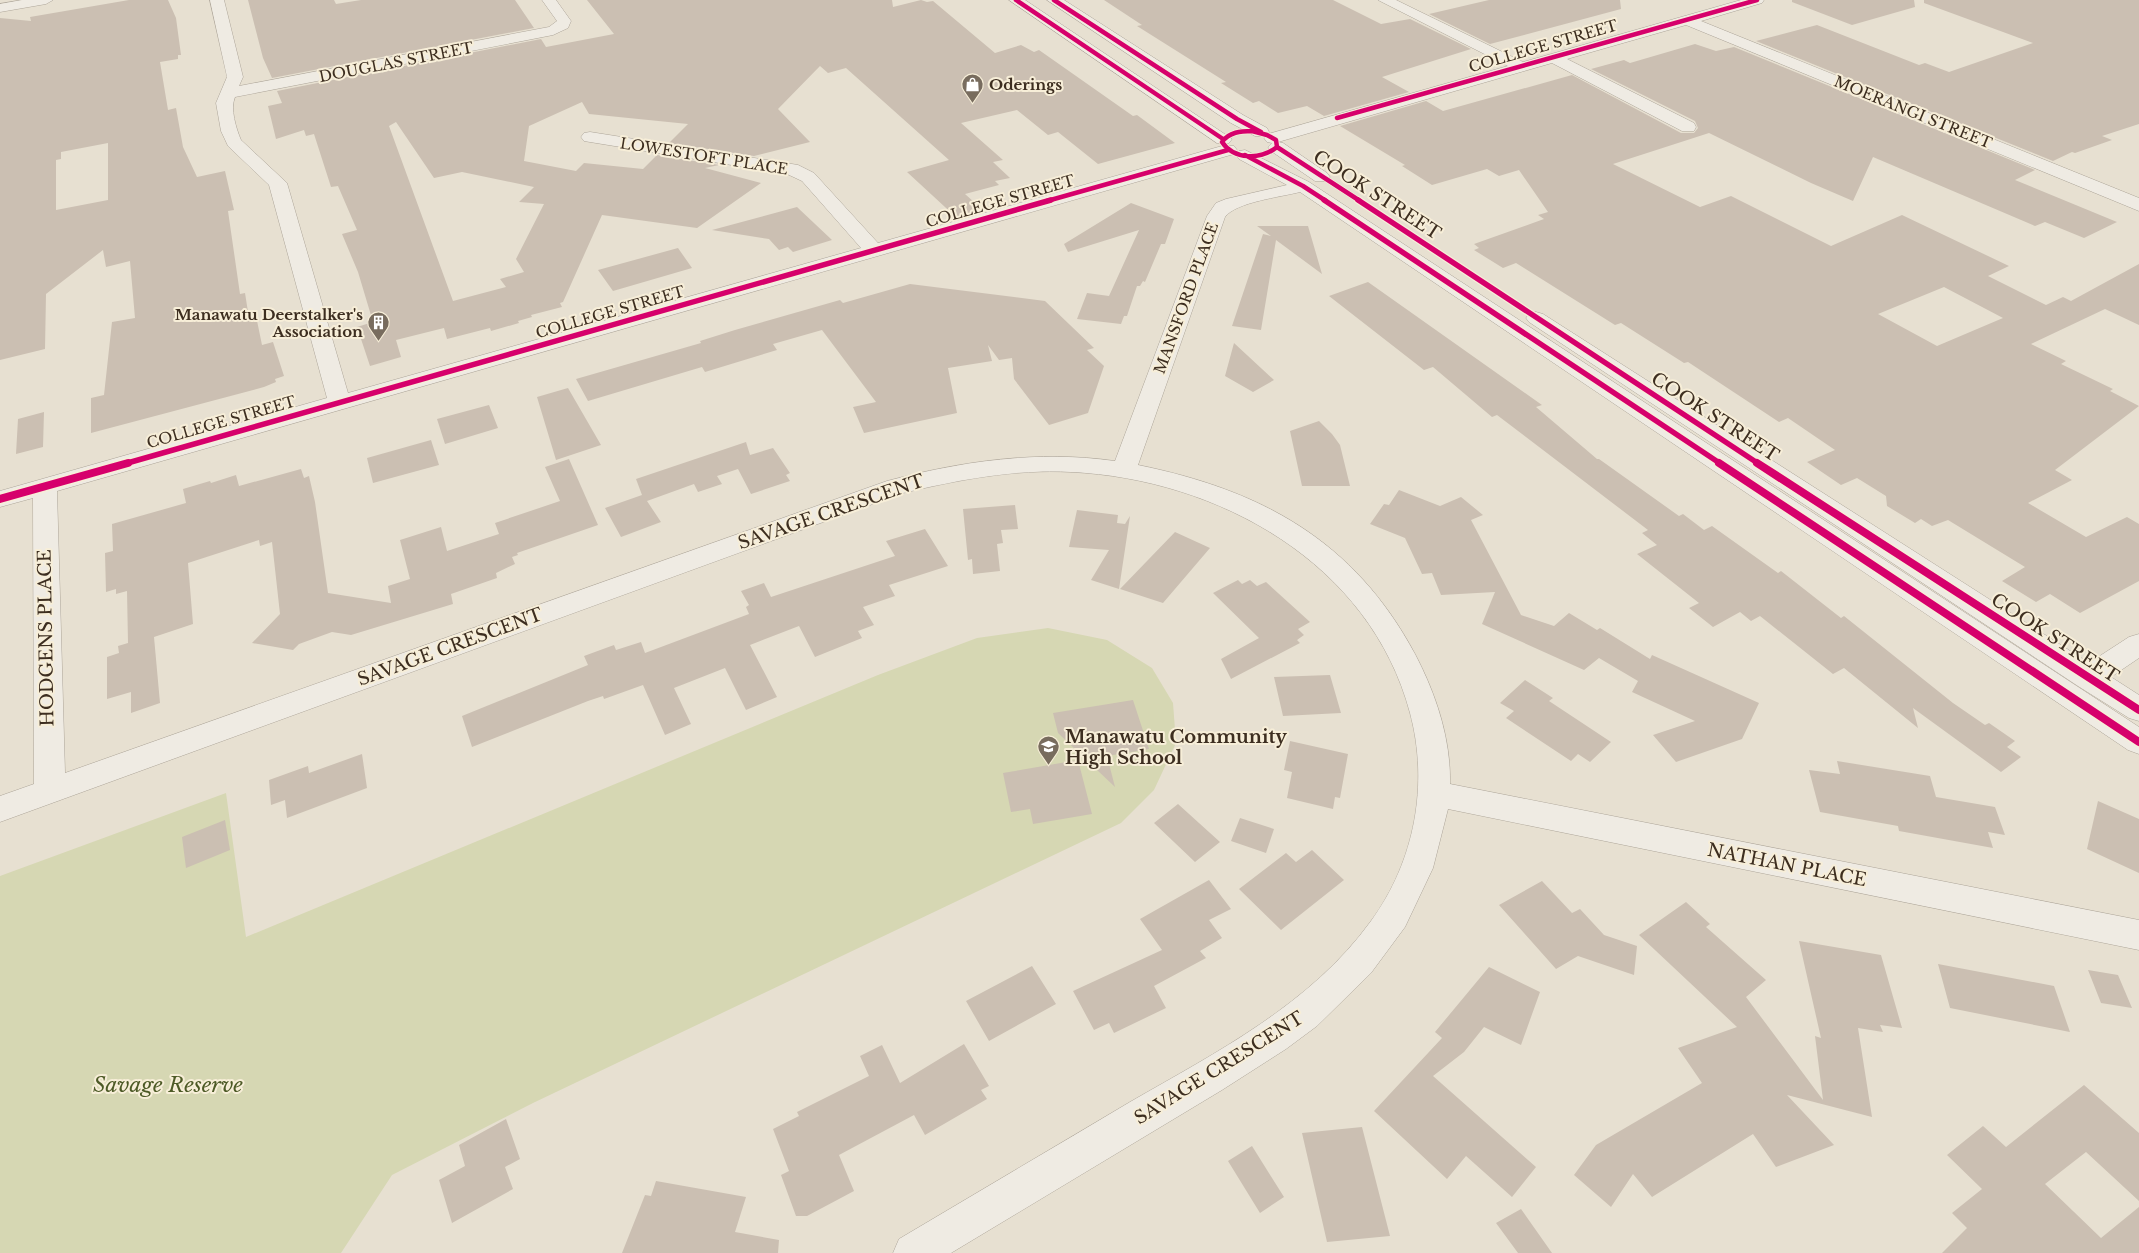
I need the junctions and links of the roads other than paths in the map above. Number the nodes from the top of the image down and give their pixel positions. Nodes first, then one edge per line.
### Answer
1 (46, 0) edge
2 (216, 0) edge
3 (549, 0) edge
4 (1016, 0) edge
5 (1054, 0) edge
6 (1385, 0) edge
7 (1757, 0) edge
8 (4, 5) edge
9 (1687, 20) junction
10 (1553, 58) junction
11 (1522, 67) junction
12 (230, 93) junction
13 (1688, 126) dead end
14 (590, 137) dead end
15 (1271, 139) junction
16 (1232, 148) junction
17 (1323, 192) junction
18 (2139, 205) edge
19 (874, 251) junction
20 (340, 403) junction
21 (1688, 418) junction
22 (1668, 429) junction
23 (1124, 470) junction
24 (45, 486) junction
25 (0, 499) edge
26 (2139, 644) edge
27 (2088, 678) junction
28 (2139, 710) edge
29 (2139, 742) edge
30 (50, 791) junction
31 (1435, 794) junction
32 (0, 809) edge
33 (2139, 936) edge
34 (913, 1253) edge

1 - 8 street
2 - 12 street
3 - 12 street, DOUGLAS STREET
4 - 16 street, COOK STREET
5 - 15 street, COOK STREET
6 - 11 street
7 - 9 street, COLLEGE STREET
9 - 10 street, COLLEGE STREET
9 - 18 street, MOERANGI STREET
10 - 11 street, COLLEGE STREET
10 - 13 street
11 - 15 street, COLLEGE STREET
12 - 20 street
14 - 19 street, LOWESTOFT PLACE
15 - 16 street
15 - 16 street
15 - 17 street, COOK STREET
16 - 17 street, COOK STREET
16 - 19 street, COLLEGE STREET
17 - 21 street, COOK STREET
17 - 22 street, COOK STREET
17 - 23 street, MANSFORD PLACE
19 - 20 street, COLLEGE STREET
20 - 24 street, COLLEGE STREET
21 - 22 street
21 - 27 street, COOK STREET
22 - 29 street, COOK STREET
23 - 30 street, SAVAGE CRESCENT
23 - 31 street, SAVAGE CRESCENT
24 - 25 street, COLLEGE STREET
24 - 30 street, HODGENS PLACE
26 - 27 street
27 - 28 street, COOK STREET
30 - 32 street, SAVAGE CRESCENT
31 - 33 street, NATHAN PLACE
31 - 34 street, SAVAGE CRESCENT

